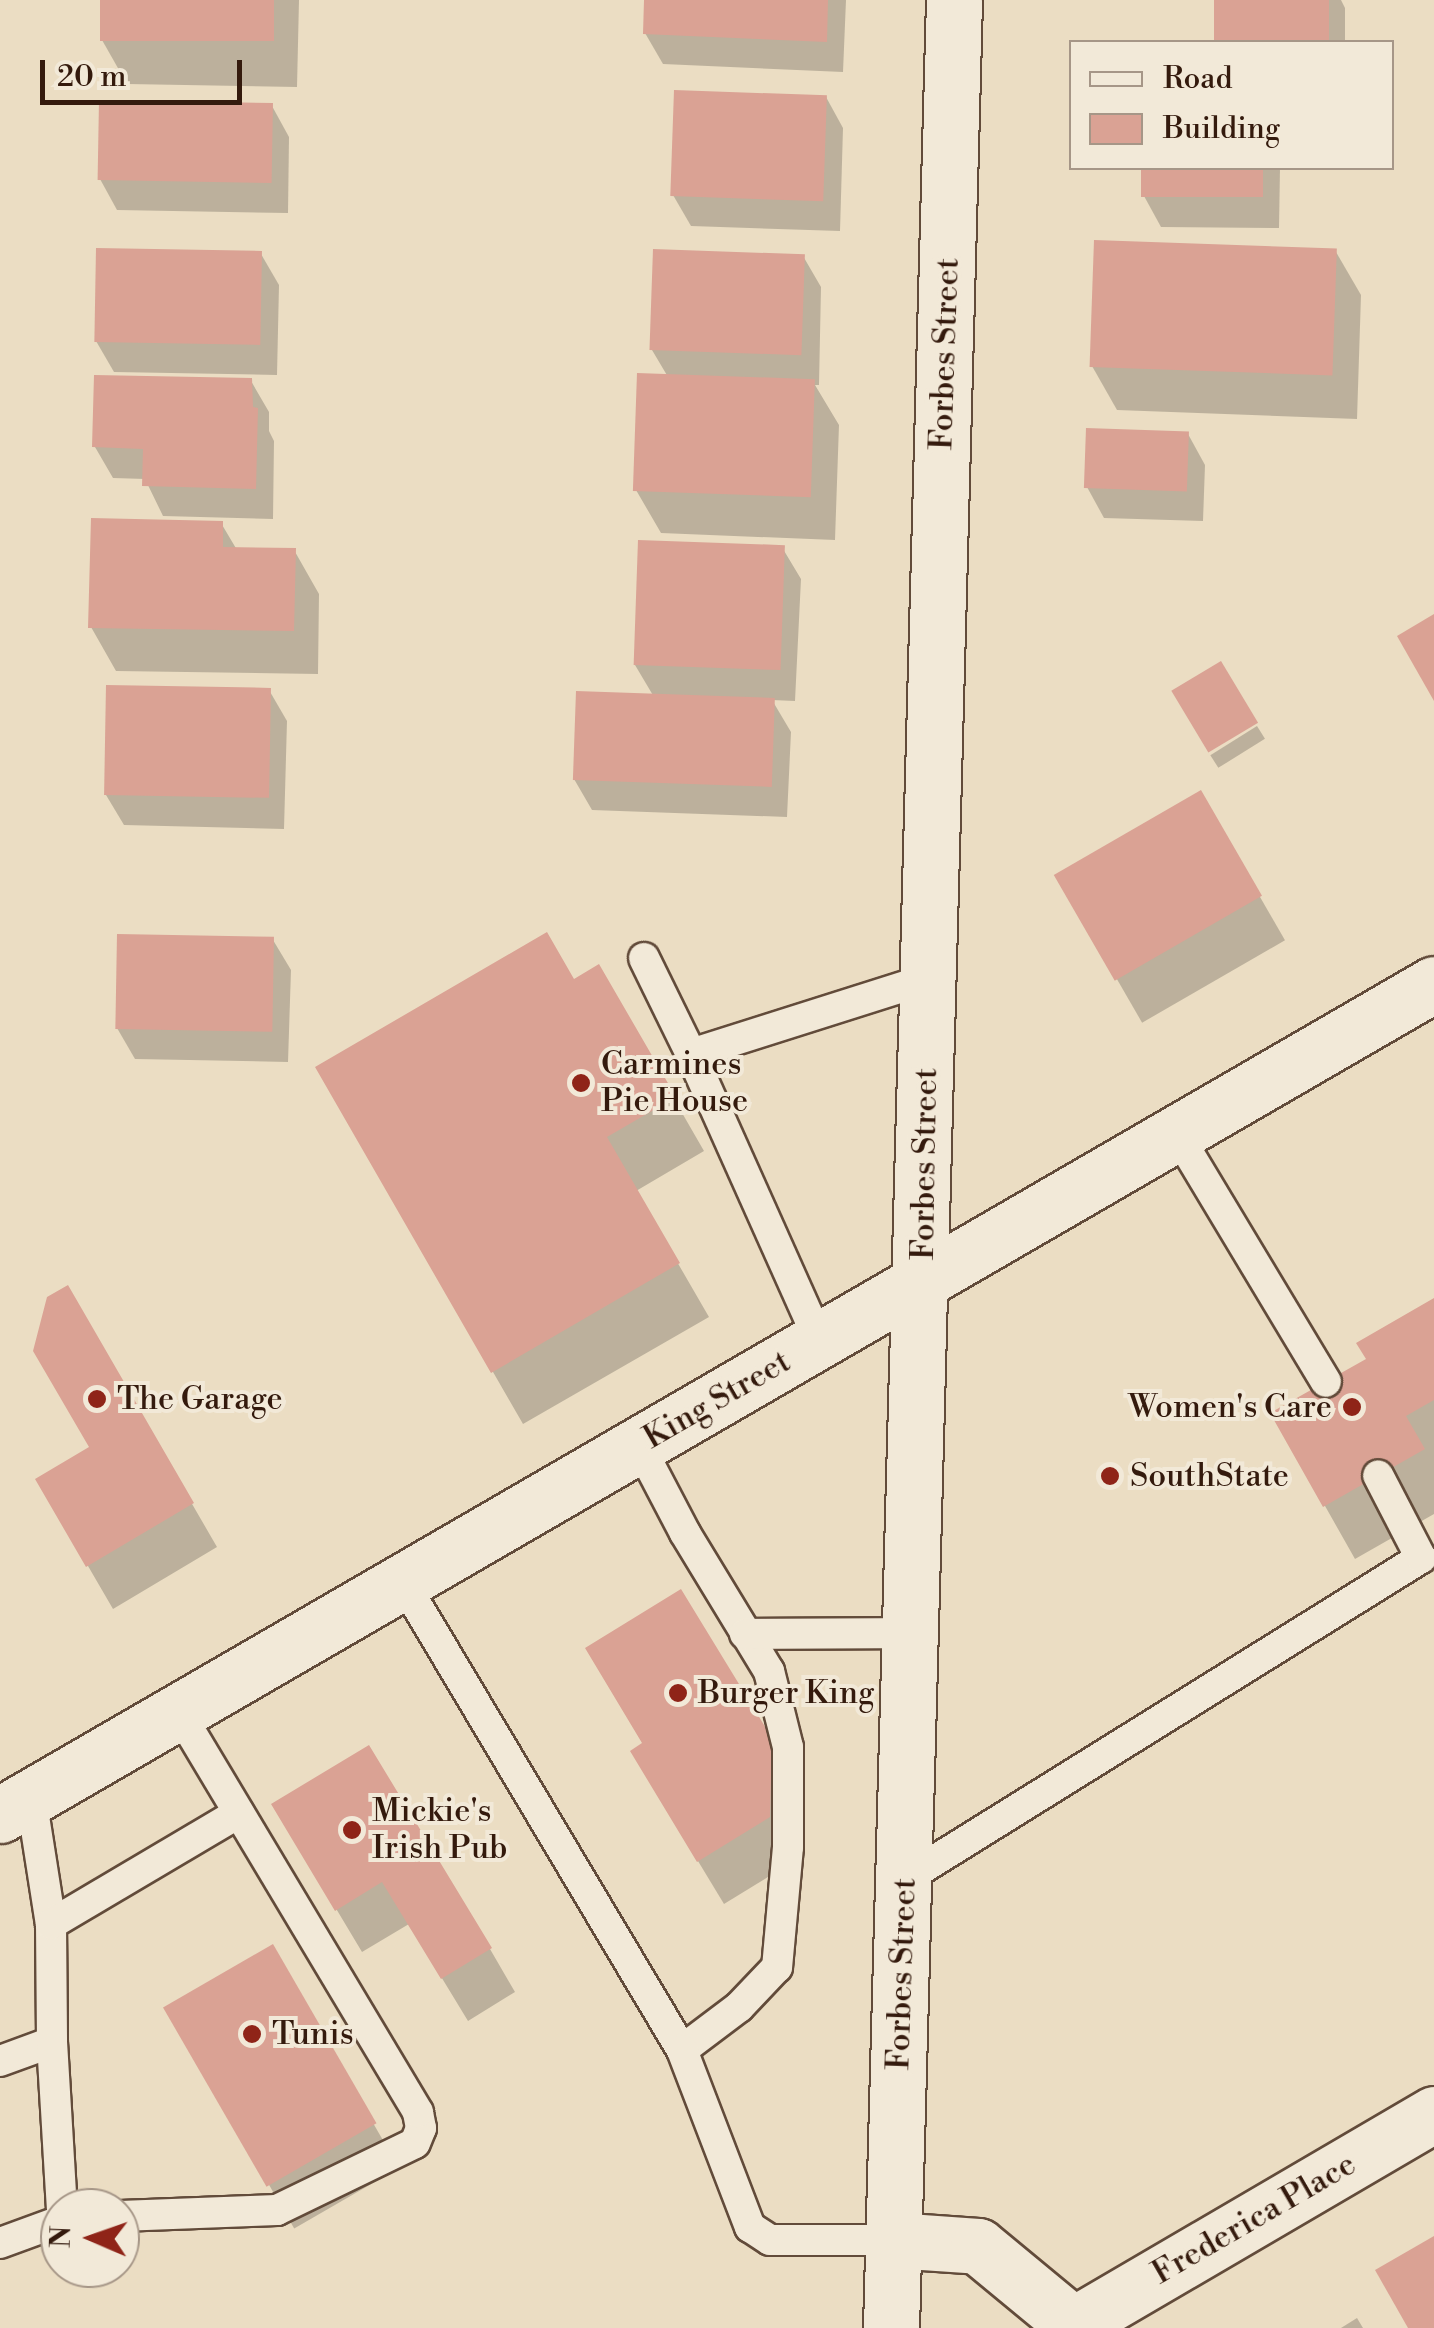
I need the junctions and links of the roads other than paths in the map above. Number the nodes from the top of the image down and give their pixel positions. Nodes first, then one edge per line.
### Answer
1 (954, 0) edge
2 (644, 958) dead end
3 (928, 979) junction
4 (1434, 984) edge
5 (691, 1054) junction
6 (1177, 1134) junction
7 (922, 1281) junction
8 (820, 1340) junction
9 (1326, 1382) dead end
10 (639, 1445) junction
11 (1378, 1476) dead end
12 (403, 1582) junction
13 (912, 1633) junction
14 (746, 1634) junction
15 (179, 1712) junction
16 (15, 1806) edge
17 (239, 1813) junction
18 (905, 1879) junction
19 (51, 1924) junction
20 (52, 2042) junction
21 (682, 2050) junction
22 (0, 2061) edge
23 (1434, 2114) edge
24 (61, 2188) edge
25 (140, 2215) edge
26 (40, 2228) edge
27 (893, 2240) junction
28 (0, 2243) edge
29 (1076, 2326) edge
30 (891, 2328) edge

1 - 3 street, Forbes Street
2 - 5 lane
3 - 5 lane
3 - 7 street, Forbes Street
4 - 6 street, King Street
5 - 8 lane
6 - 7 street, King Street
6 - 9 lane
7 - 8 street, King Street
7 - 13 street, Forbes Street
8 - 10 street, King Street
10 - 12 street, King Street
10 - 14 lane
11 - 18 lane
12 - 15 street, King Street
12 - 21 lane
13 - 14 lane
13 - 18 street, Forbes Street
14 - 21 lane
15 - 16 street, King Street
15 - 17 lane
16 - 19 lane
17 - 19 lane
17 - 25 lane
18 - 27 street, Forbes Street
19 - 20 lane
20 - 22 lane
20 - 24 lane
21 - 27 lane
23 - 29 street, Frederica Place
26 - 28 lane
27 - 29 street
27 - 30 street, Forbes Street

